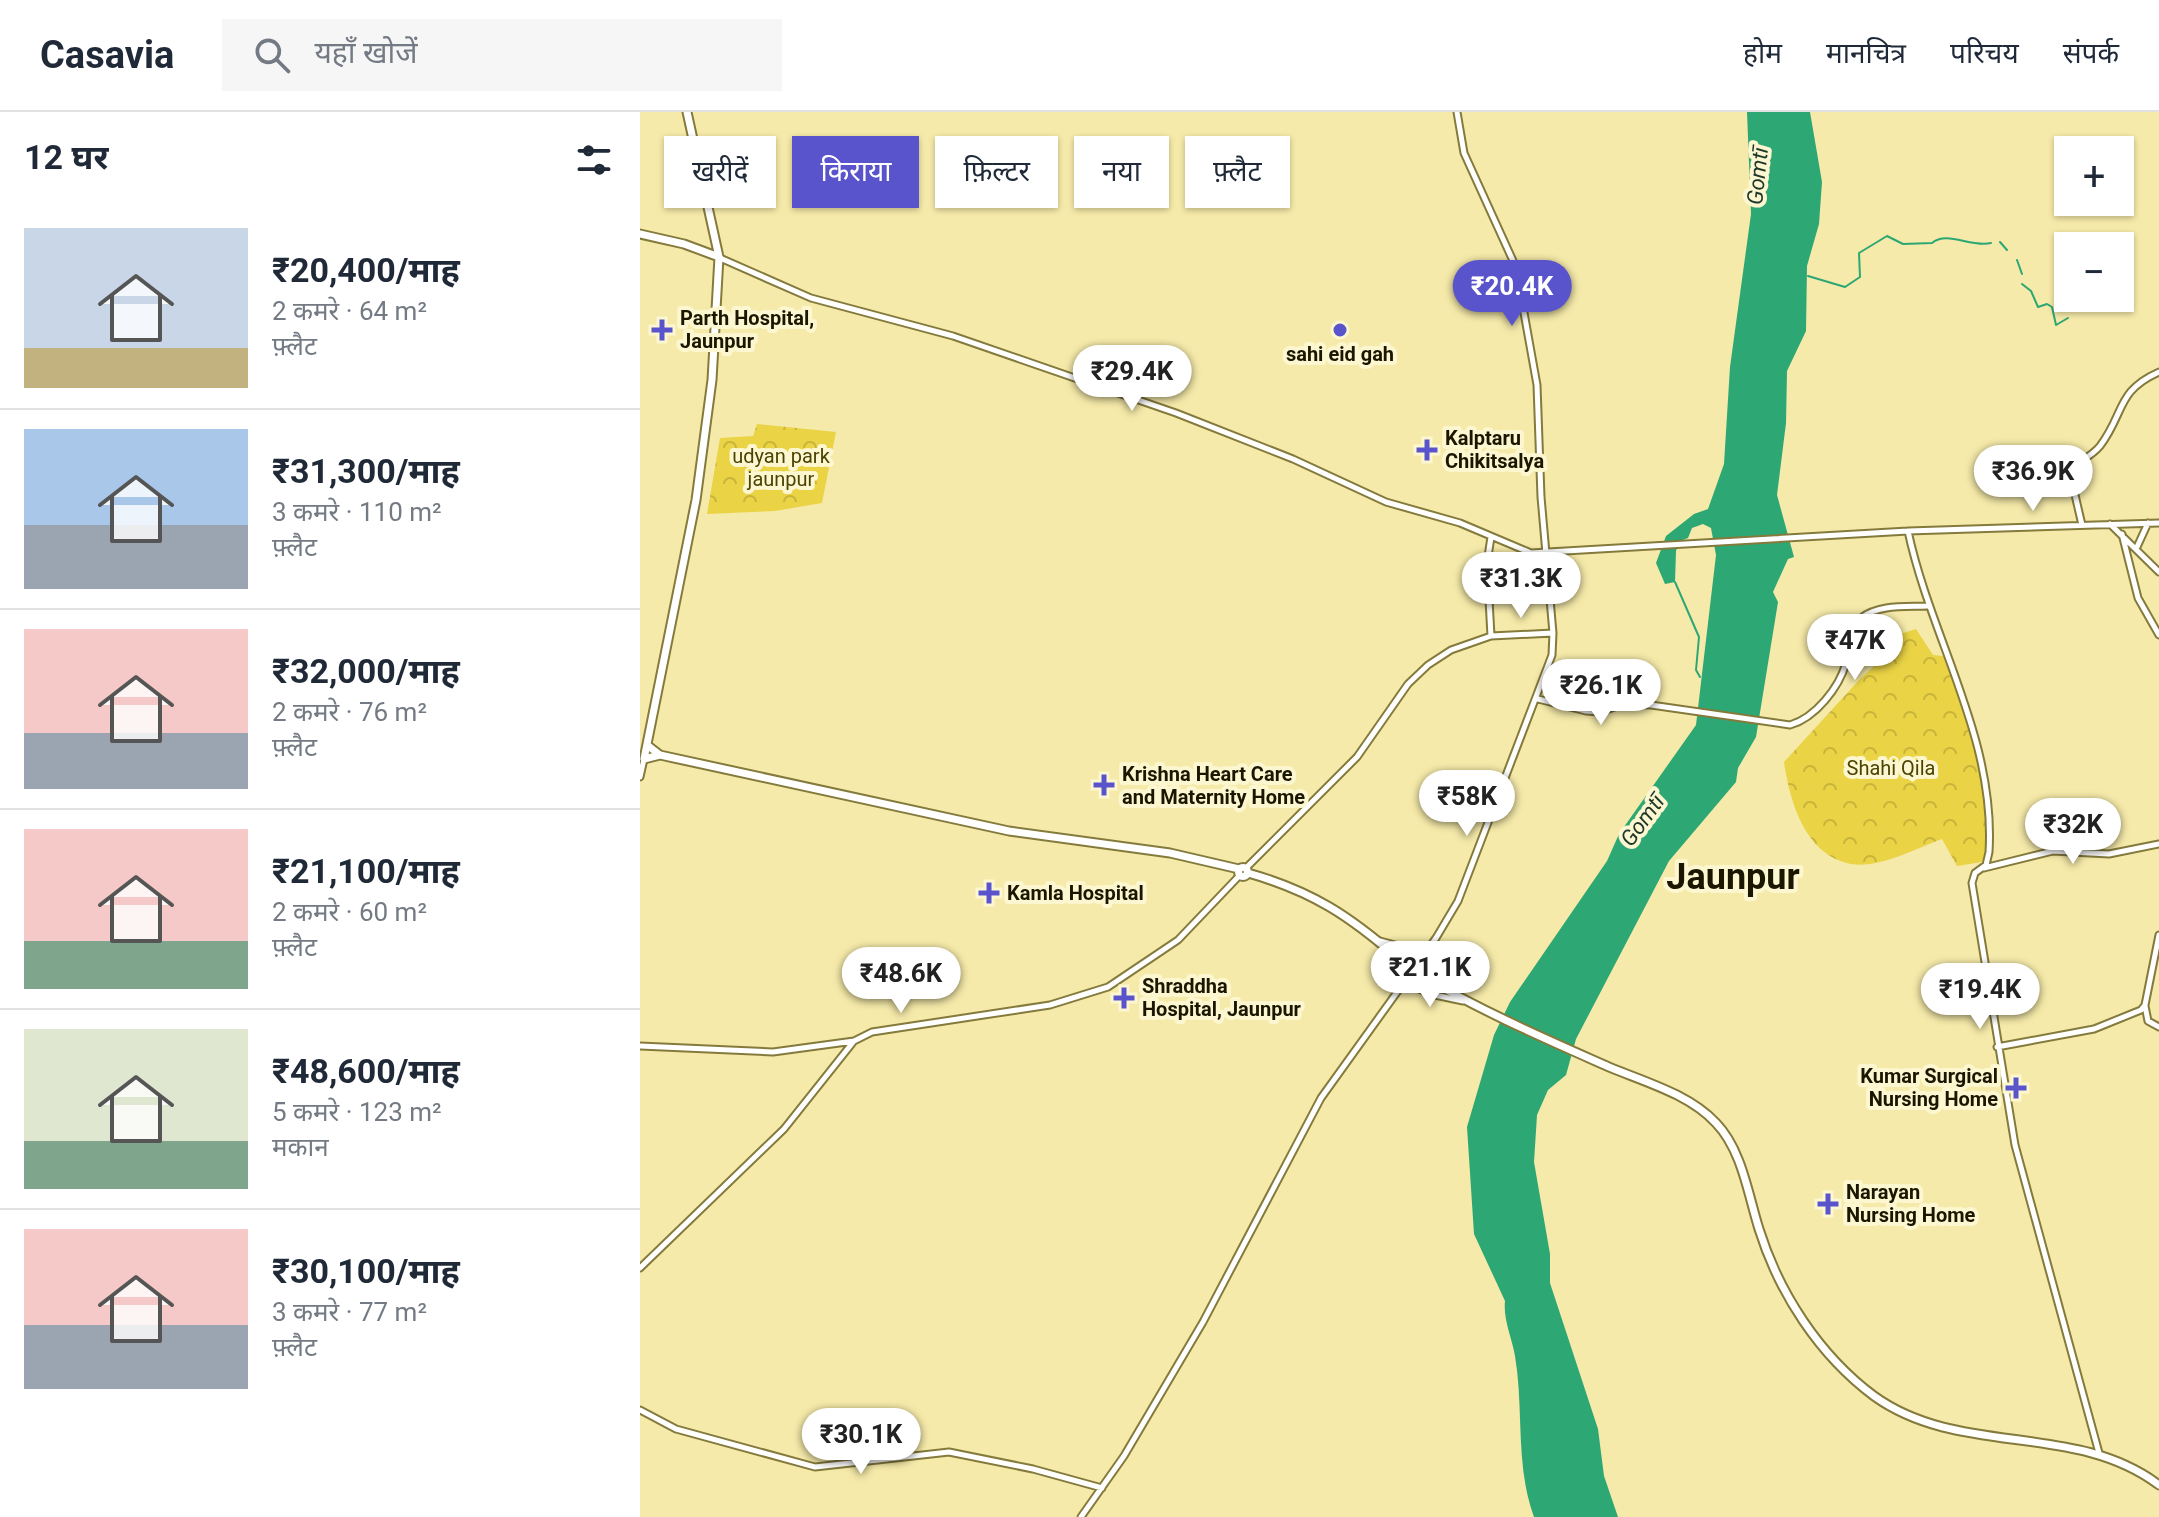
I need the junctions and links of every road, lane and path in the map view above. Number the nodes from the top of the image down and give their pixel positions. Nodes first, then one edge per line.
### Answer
1 (687, 112) edge
2 (1457, 112) edge
3 (640, 234) edge
4 (719, 257) junction
5 (2159, 372) edge
6 (2148, 523) junction
7 (2159, 523) edge
8 (2110, 524) junction
9 (2082, 525) junction
10 (1908, 531) junction
11 (2122, 534) junction
12 (1491, 537) junction
13 (2137, 547) junction
14 (1545, 553) junction
15 (2159, 572) edge
16 (1927, 606) junction
17 (1553, 633) junction
18 (2159, 635) edge
19 (1491, 636) junction
20 (1538, 699) junction
21 (647, 745) junction
22 (660, 755) junction
23 (644, 759) junction
24 (640, 777) edge
25 (2159, 844) edge
26 (1983, 869) junction
27 (1243, 871) junction
28 (2159, 935) edge
29 (1377, 940) junction
30 (1429, 947) junction
31 (1404, 982) junction
32 (1469, 1003) junction
33 (2145, 1005) junction
34 (2159, 1027) edge
35 (854, 1041) junction
36 (640, 1046) edge
37 (1997, 1047) junction
38 (640, 1268) edge
39 (640, 1410) edge
40 (2099, 1453) junction
41 (2159, 1485) edge
42 (1102, 1488) junction
43 (1081, 1517) edge

1 - 4 highway
2 - 14 main road
3 - 4 highway
4 - 12 main road
4 - 21 highway
5 - 9 main road
6 - 7 main road
6 - 8 main road
6 - 13 main road
8 - 9 main road
8 - 11 main road
9 - 10 main road
10 - 14 main road
10 - 16 main road
11 - 13 main road
11 - 18 main road
12 - 14 main road
12 - 19 main road
13 - 15 main road
14 - 17 main road
16 - 20 main road
16 - 26 main road
17 - 19 main road
17 - 20 main road
19 - 27 main road
20 - 30 main road
21 - 22 highway
21 - 23 highway
22 - 23 highway
22 - 27 highway
23 - 24 main road
25 - 26 main road
26 - 37 main road
27 - 29 highway
27 - 35 main road
28 - 33 main road
29 - 30 main road
29 - 32 highway, bridge
30 - 31 main road
31 - 32 main road
31 - 42 main road
32 - 40 highway
33 - 34 main road
33 - 37 main road
35 - 36 main road
35 - 38 main road
37 - 40 main road
39 - 42 main road
40 - 41 highway
42 - 43 main road

